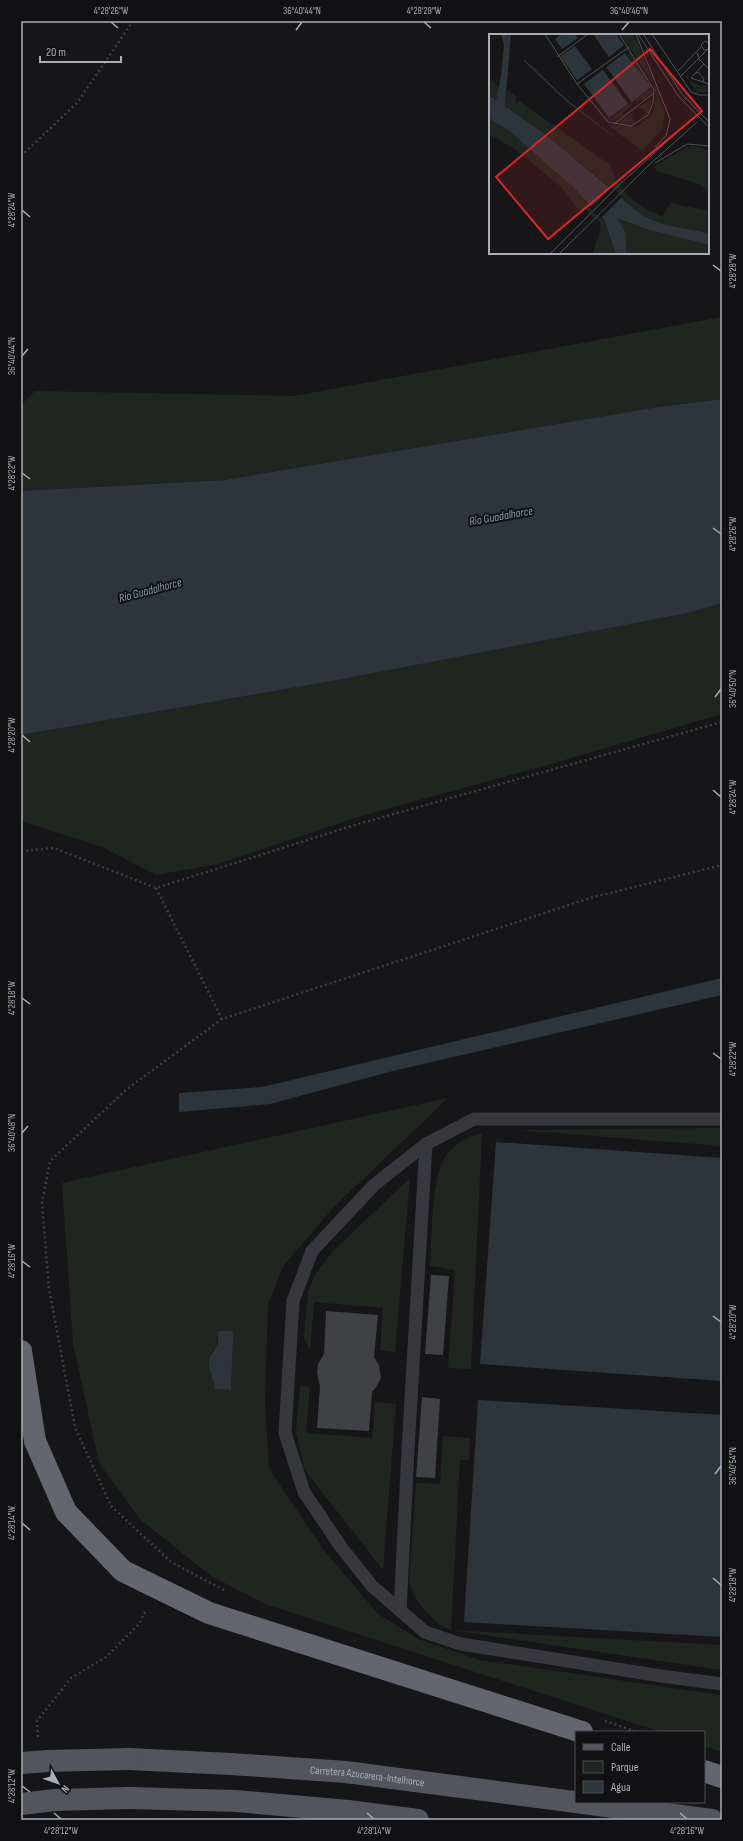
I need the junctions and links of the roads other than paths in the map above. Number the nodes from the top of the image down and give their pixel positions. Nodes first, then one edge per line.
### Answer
1 (722, 1119) edge
2 (426, 1144) junction
3 (21, 1351) edge
4 (400, 1611) junction
5 (722, 1684) edge
6 (579, 1731) edge
7 (21, 1763) edge
8 (705, 1771) edge
9 (722, 1776) edge
10 (575, 1802) edge
11 (582, 1803) edge
12 (21, 1804) edge
13 (418, 1820) edge
14 (712, 1820) edge

1 - 2 lane
2 - 4 lane
2 - 4 lane
3 - 6 highway
4 - 5 lane
7 - 10 main road, Carretera Azucarera-Intelhorce, bridge
8 - 9 highway
11 - 14 main road, Carretera Azucarera-Intelhorce, bridge
12 - 13 main road, bridge

